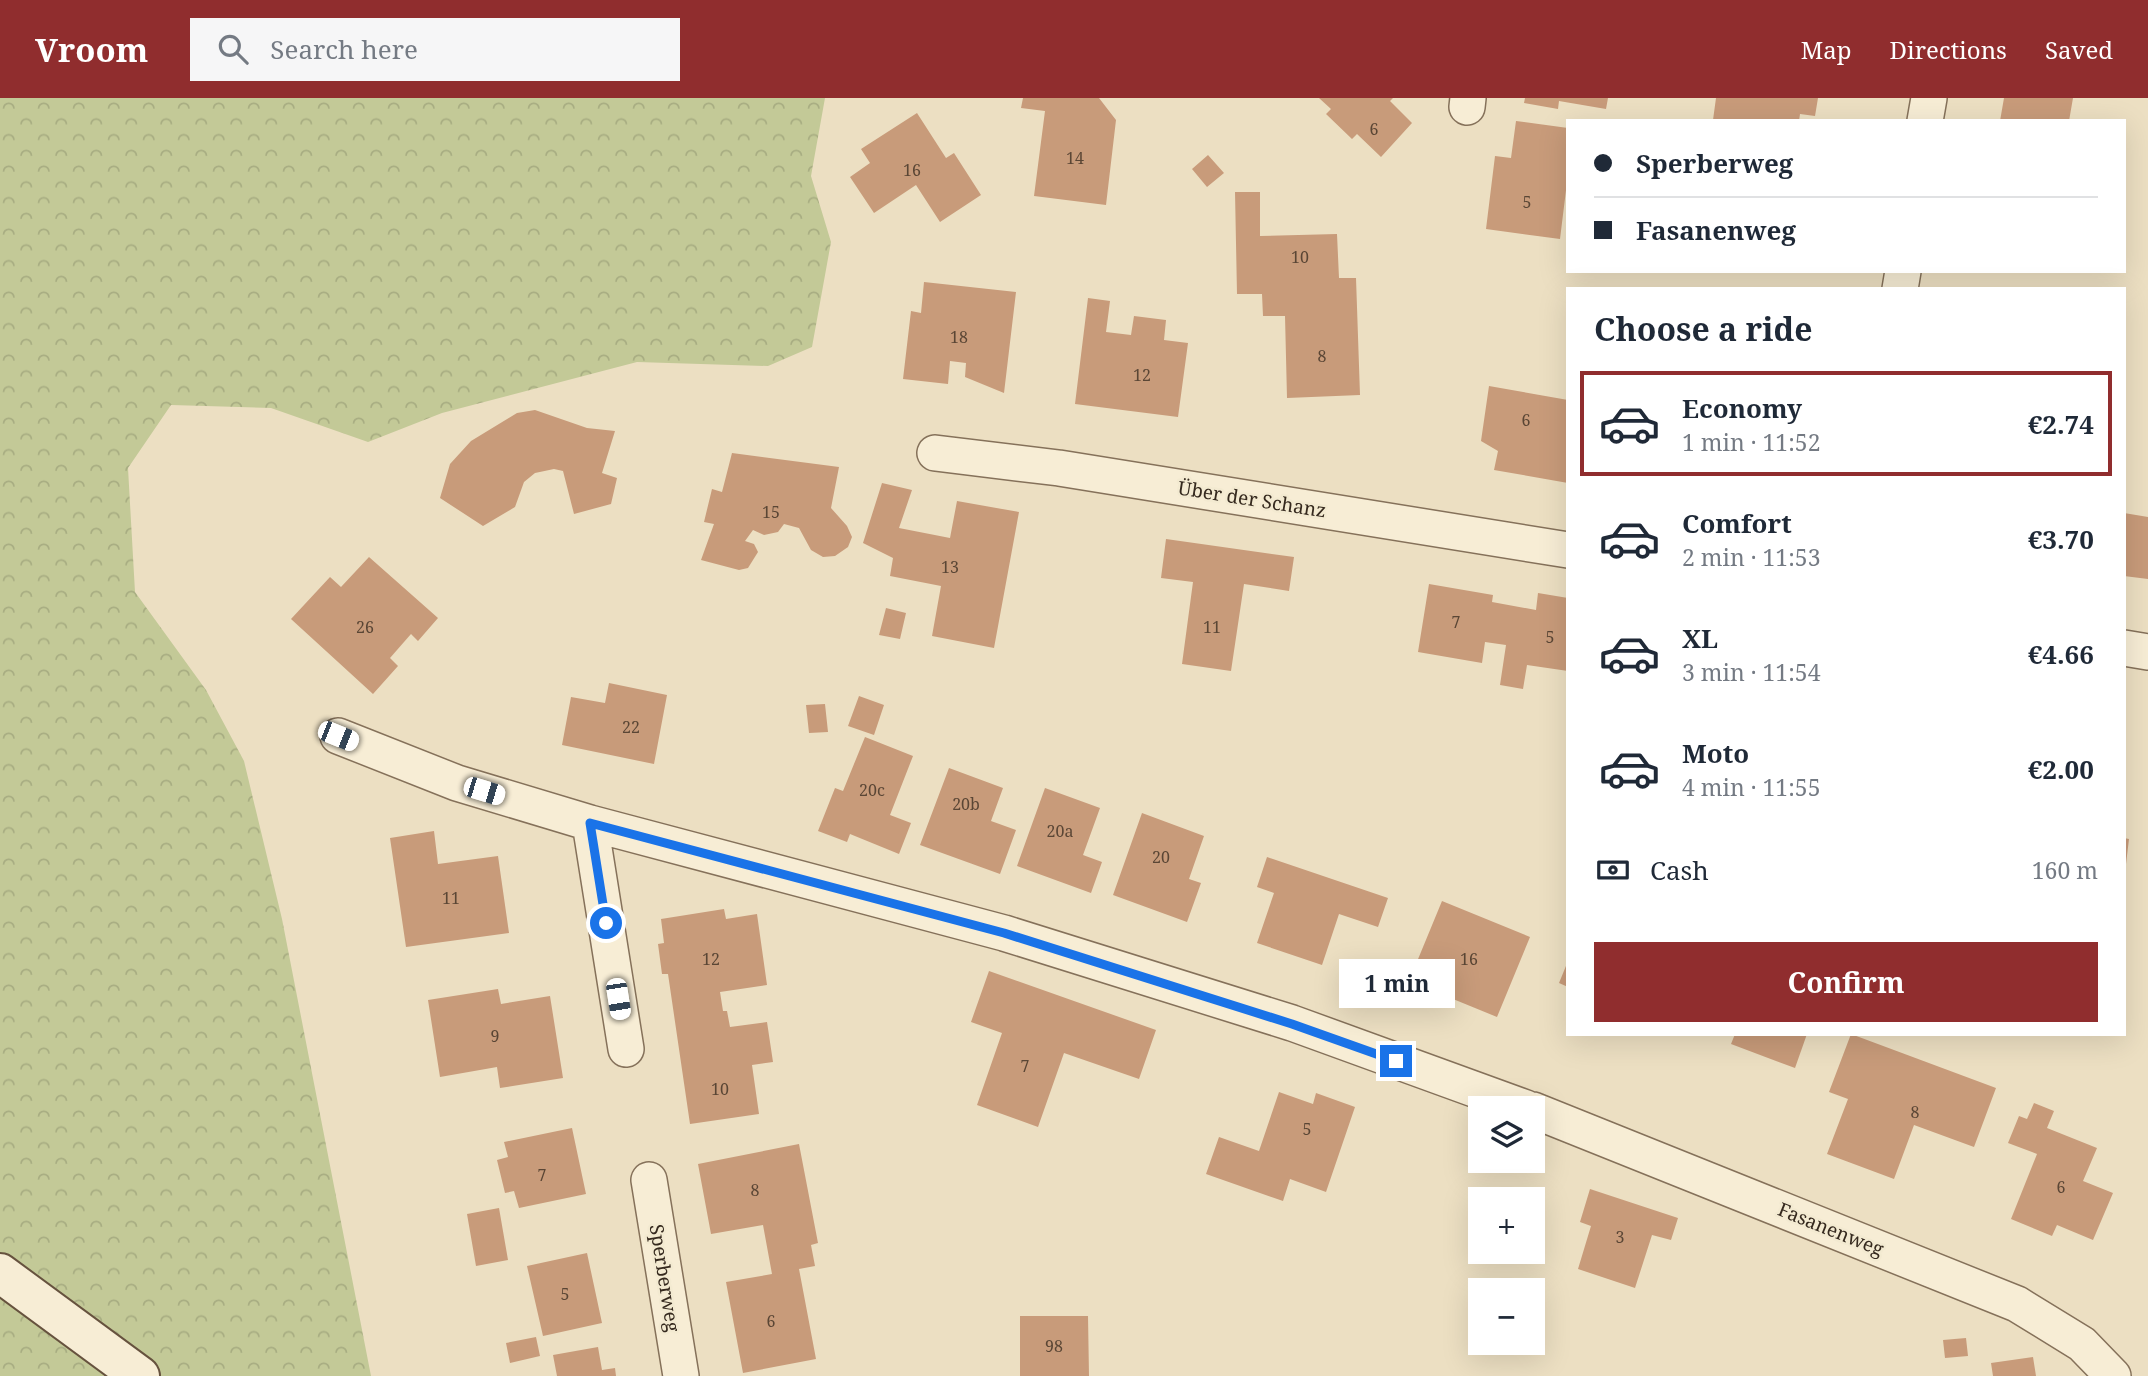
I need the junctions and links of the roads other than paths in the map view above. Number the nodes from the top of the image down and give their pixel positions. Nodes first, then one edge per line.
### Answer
1 (1929, 98) edge
2 (1925, 119) edge
3 (935, 453) dead end
4 (1566, 550) edge
5 (2126, 648) edge
6 (2148, 652) edge
7 (338, 736) dead end
8 (590, 823) junction
9 (626, 1049) dead end
10 (1493, 1096) edge
11 (1545, 1115) edge
12 (649, 1180) dead end
13 (0, 1273) edge
14 (140, 1376) edge
15 (681, 1376) edge
16 (2113, 1376) edge

1 - 2 street
3 - 4 street, Über der Schanz
5 - 6 street
7 - 8 street
8 - 9 street
8 - 10 street
11 - 16 street, Fasanenweg
12 - 15 street, Sperberweg
13 - 14 street

